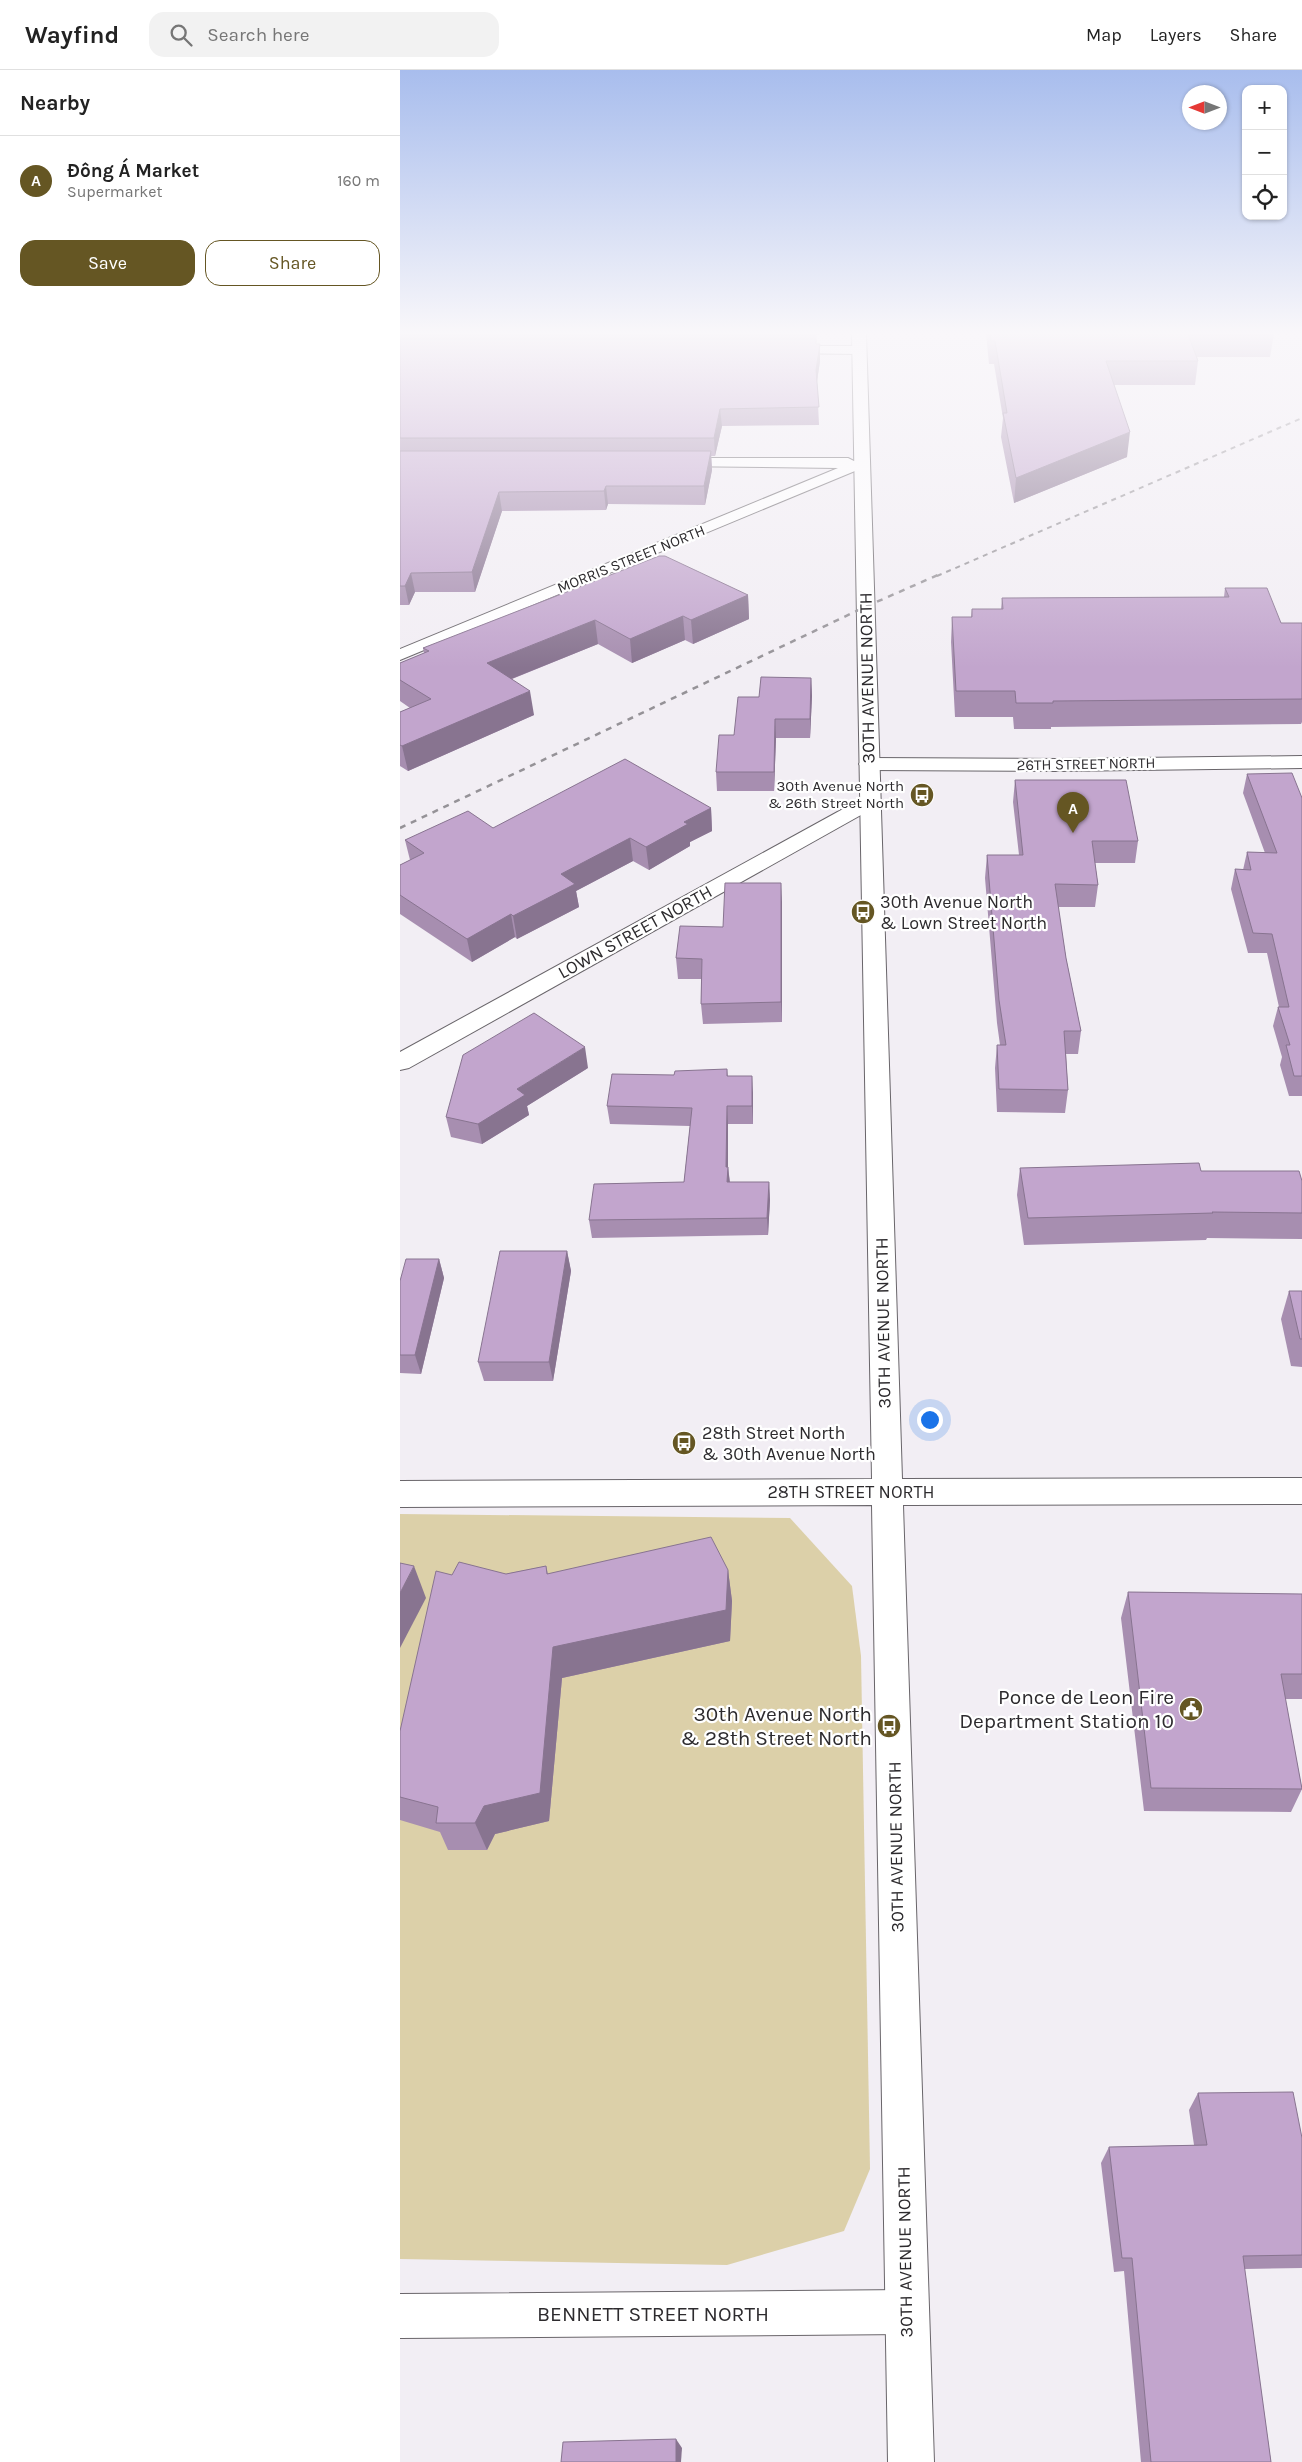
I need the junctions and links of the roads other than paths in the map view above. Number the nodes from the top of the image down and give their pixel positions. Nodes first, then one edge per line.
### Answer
1 (862, 445) edge
2 (656, 463) edge
3 (862, 463) junction
4 (400, 655) edge
5 (1302, 762) edge
6 (869, 764) junction
7 (870, 802) junction
8 (400, 1062) edge
9 (1302, 1491) edge
10 (887, 1492) junction
11 (400, 1494) edge
12 (907, 2312) junction
13 (400, 2316) edge
14 (910, 2462) edge

1 - 3 street, 30TH AVENUE NORTH
2 - 3 street
3 - 4 street, MORRIS STREET NORTH
3 - 6 street, 30TH AVENUE NORTH
5 - 6 street, 26TH STREET NORTH
6 - 7 street, 30TH AVENUE NORTH
7 - 8 street, LOWN STREET NORTH
7 - 10 street, 30TH AVENUE NORTH
9 - 10 street, 28TH STREET NORTH
10 - 11 street, 28TH STREET NORTH
10 - 12 street, 30TH AVENUE NORTH
12 - 13 street, BENNETT STREET NORTH
12 - 14 street, 30TH AVENUE NORTH

